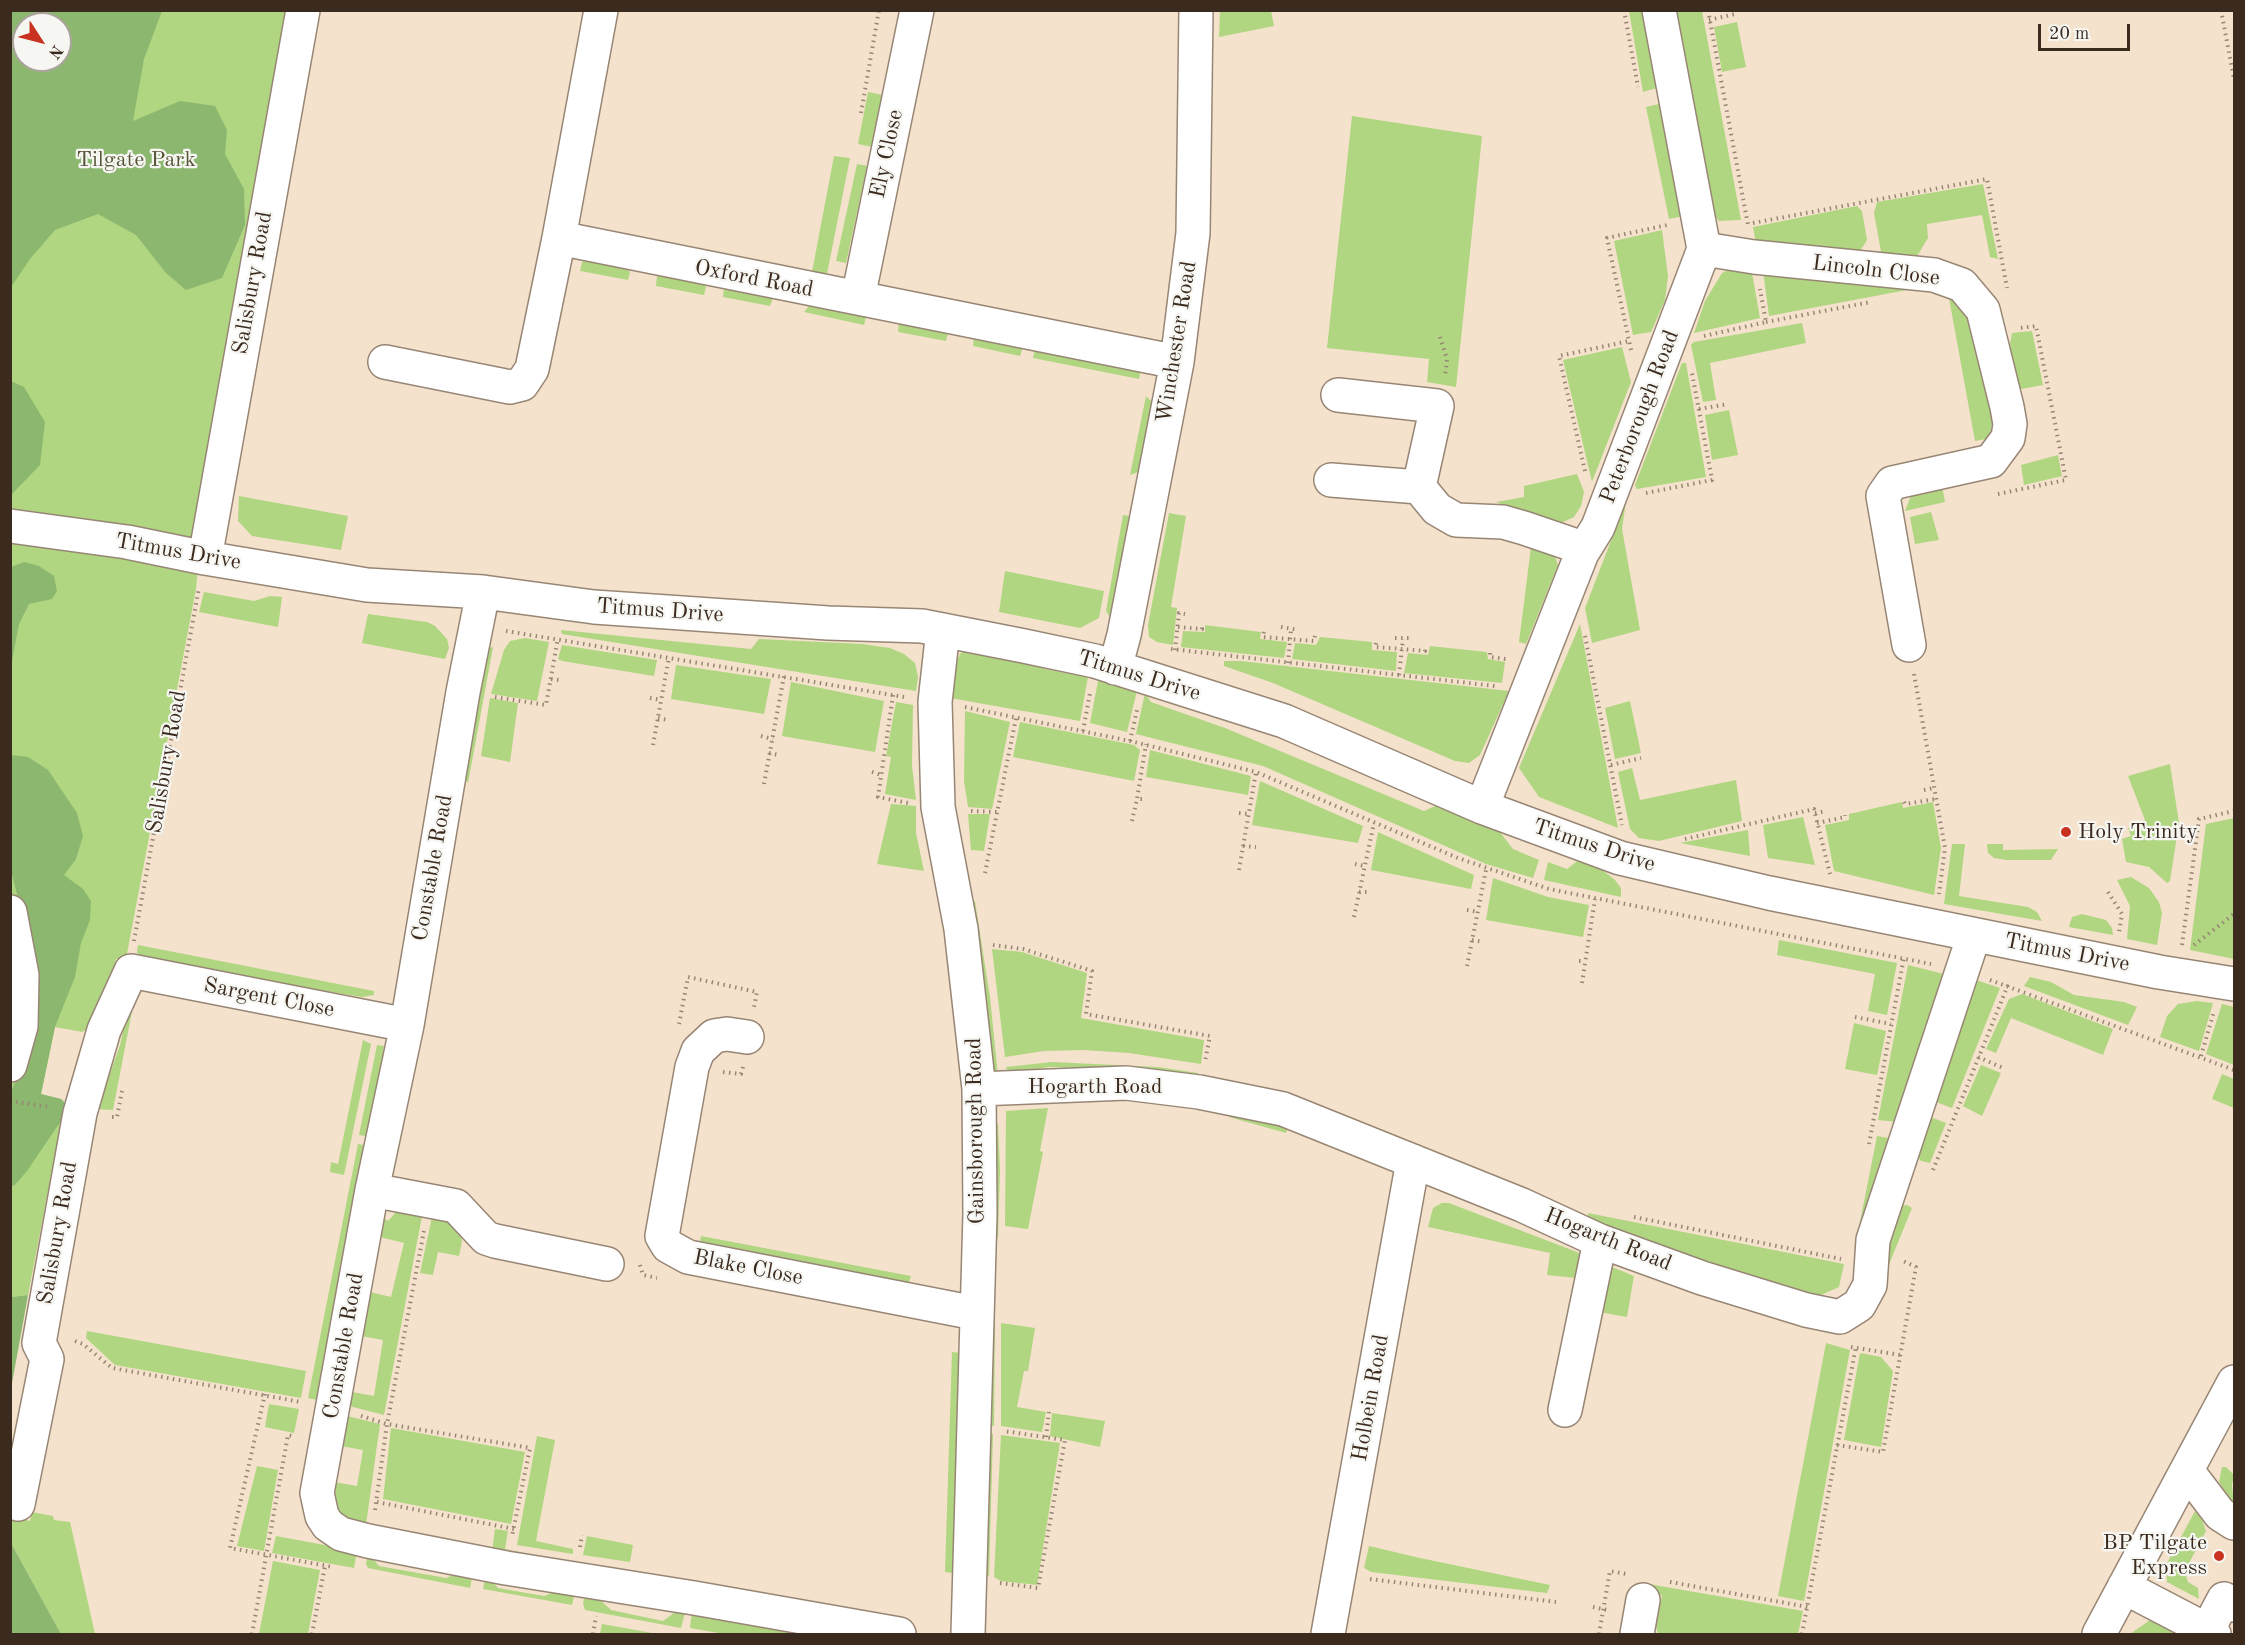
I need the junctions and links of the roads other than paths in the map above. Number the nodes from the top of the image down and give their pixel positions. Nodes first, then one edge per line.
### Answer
1 (303, 10) edge
2 (601, 10) edge
3 (917, 10) edge
4 (1196, 10) edge
5 (1659, 10) edge
6 (1701, 234) junction
7 (559, 238) junction
8 (858, 298) junction
9 (385, 362) dead end
10 (1177, 362) junction
11 (1338, 395) dead end
12 (1331, 480) dead end
13 (1419, 487) junction
14 (10, 526) edge
15 (1590, 540) junction
16 (205, 558) junction
17 (483, 592) junction
18 (943, 630) junction
19 (1909, 645) road end
20 (1115, 668) junction
21 (1482, 807) junction
22 (10, 912) edge
23 (1974, 935) junction
24 (130, 971) joint
25 (2229, 982) edge
26 (407, 1025) junction
27 (747, 1037) dead end
28 (10, 1065) edge
29 (979, 1089) junction
30 (1413, 1161) junction
31 (372, 1190) junction
32 (1600, 1241) junction
33 (622, 1259) road end
34 (975, 1312) junction
35 (2235, 1382) edge
36 (1565, 1410) dead end
37 (2187, 1472) junction
38 (18, 1504) dead end
39 (2235, 1523) edge
40 (1646, 1585) road end
41 (2124, 1587) junction
42 (2235, 1605) edge
43 (2210, 1633) edge
44 (899, 1635) edge
45 (968, 1635) edge
46 (1328, 1635) edge
47 (1637, 1635) edge
48 (2099, 1635) edge

1 - 16 street, Salisbury Road
2 - 7 street
3 - 8 street, Ely Close
4 - 10 street, Winchester Road
5 - 6 street
6 - 15 street, Peterborough Road
6 - 19 street, Lincoln Close
7 - 8 street, Oxford Road
7 - 9 street
8 - 10 street, Oxford Road
10 - 20 street, Winchester Road
11 - 13 street
12 - 13 street
13 - 15 street
14 - 16 street, Titmus Drive
15 - 21 street, Peterborough Road
16 - 17 street, Titmus Drive
17 - 18 street, Titmus Drive
17 - 26 street, Constable Road
18 - 20 street, Titmus Drive
18 - 29 street, Gainsborough Road
20 - 21 street, Titmus Drive
21 - 23 street, Titmus Drive
22 - 28 street
23 - 25 street, Titmus Drive
23 - 32 street, Hogarth Road
24 - 26 street, Sargent Close
24 - 38 street, Salisbury Road
26 - 31 street, Constable Road
27 - 34 street, Blake Close
29 - 30 street, Hogarth Road
29 - 34 street, Gainsborough Road
30 - 32 street, Hogarth Road
30 - 46 street, Holbein Road
31 - 33 street
31 - 44 street, Constable Road
32 - 36 street
34 - 45 street, Gainsborough Road
35 - 37 street
37 - 39 street
37 - 41 street
40 - 47 street
41 - 43 street
41 - 48 street
42 - 43 street

